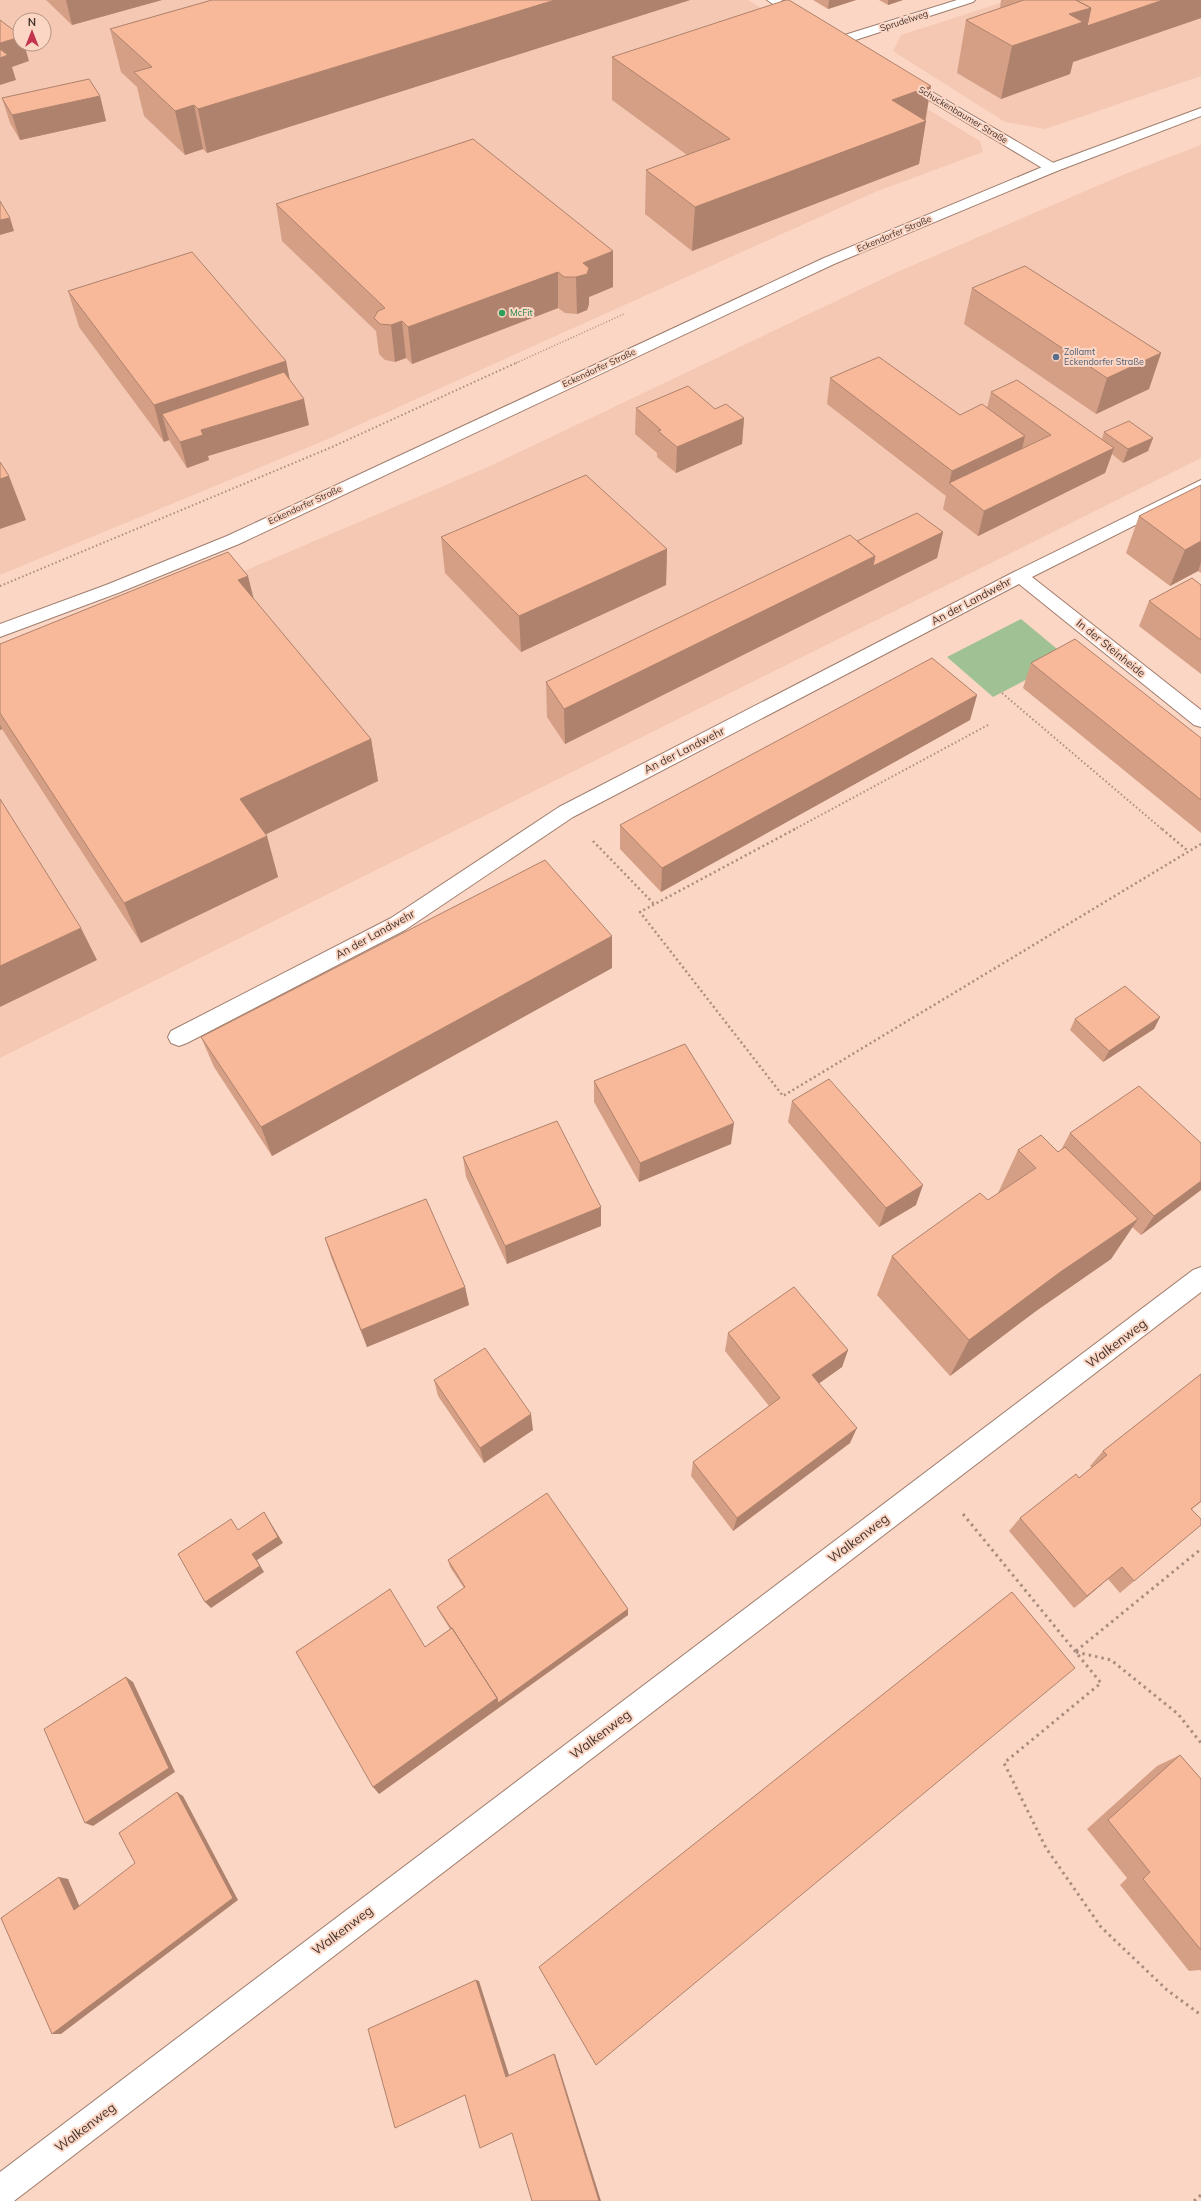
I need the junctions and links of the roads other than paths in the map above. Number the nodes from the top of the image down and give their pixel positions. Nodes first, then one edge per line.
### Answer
1 (772, 0) edge
2 (969, 0) edge
3 (813, 25) edge
4 (826, 33) edge
5 (839, 41) junction
6 (853, 49) edge
7 (894, 74) edge
8 (1201, 112) edge
9 (1052, 168) junction
10 (1201, 485) edge
11 (1020, 576) junction
12 (0, 631) edge
13 (1201, 720) edge
14 (179, 1037) dead end
15 (1201, 1278) edge
16 (0, 2192) edge

1 - 3 street
2 - 5 street, Sprudelweg
4 - 5 street
5 - 6 street
7 - 9 street, Schuckenbaumer Straße
8 - 9 street, Eckendorfer Straße
9 - 12 street, Eckendorfer Straße
10 - 11 street, An der Landwehr
11 - 13 street, In der Steinheide
11 - 14 street, An der Landwehr
15 - 16 street, Walkenweg

